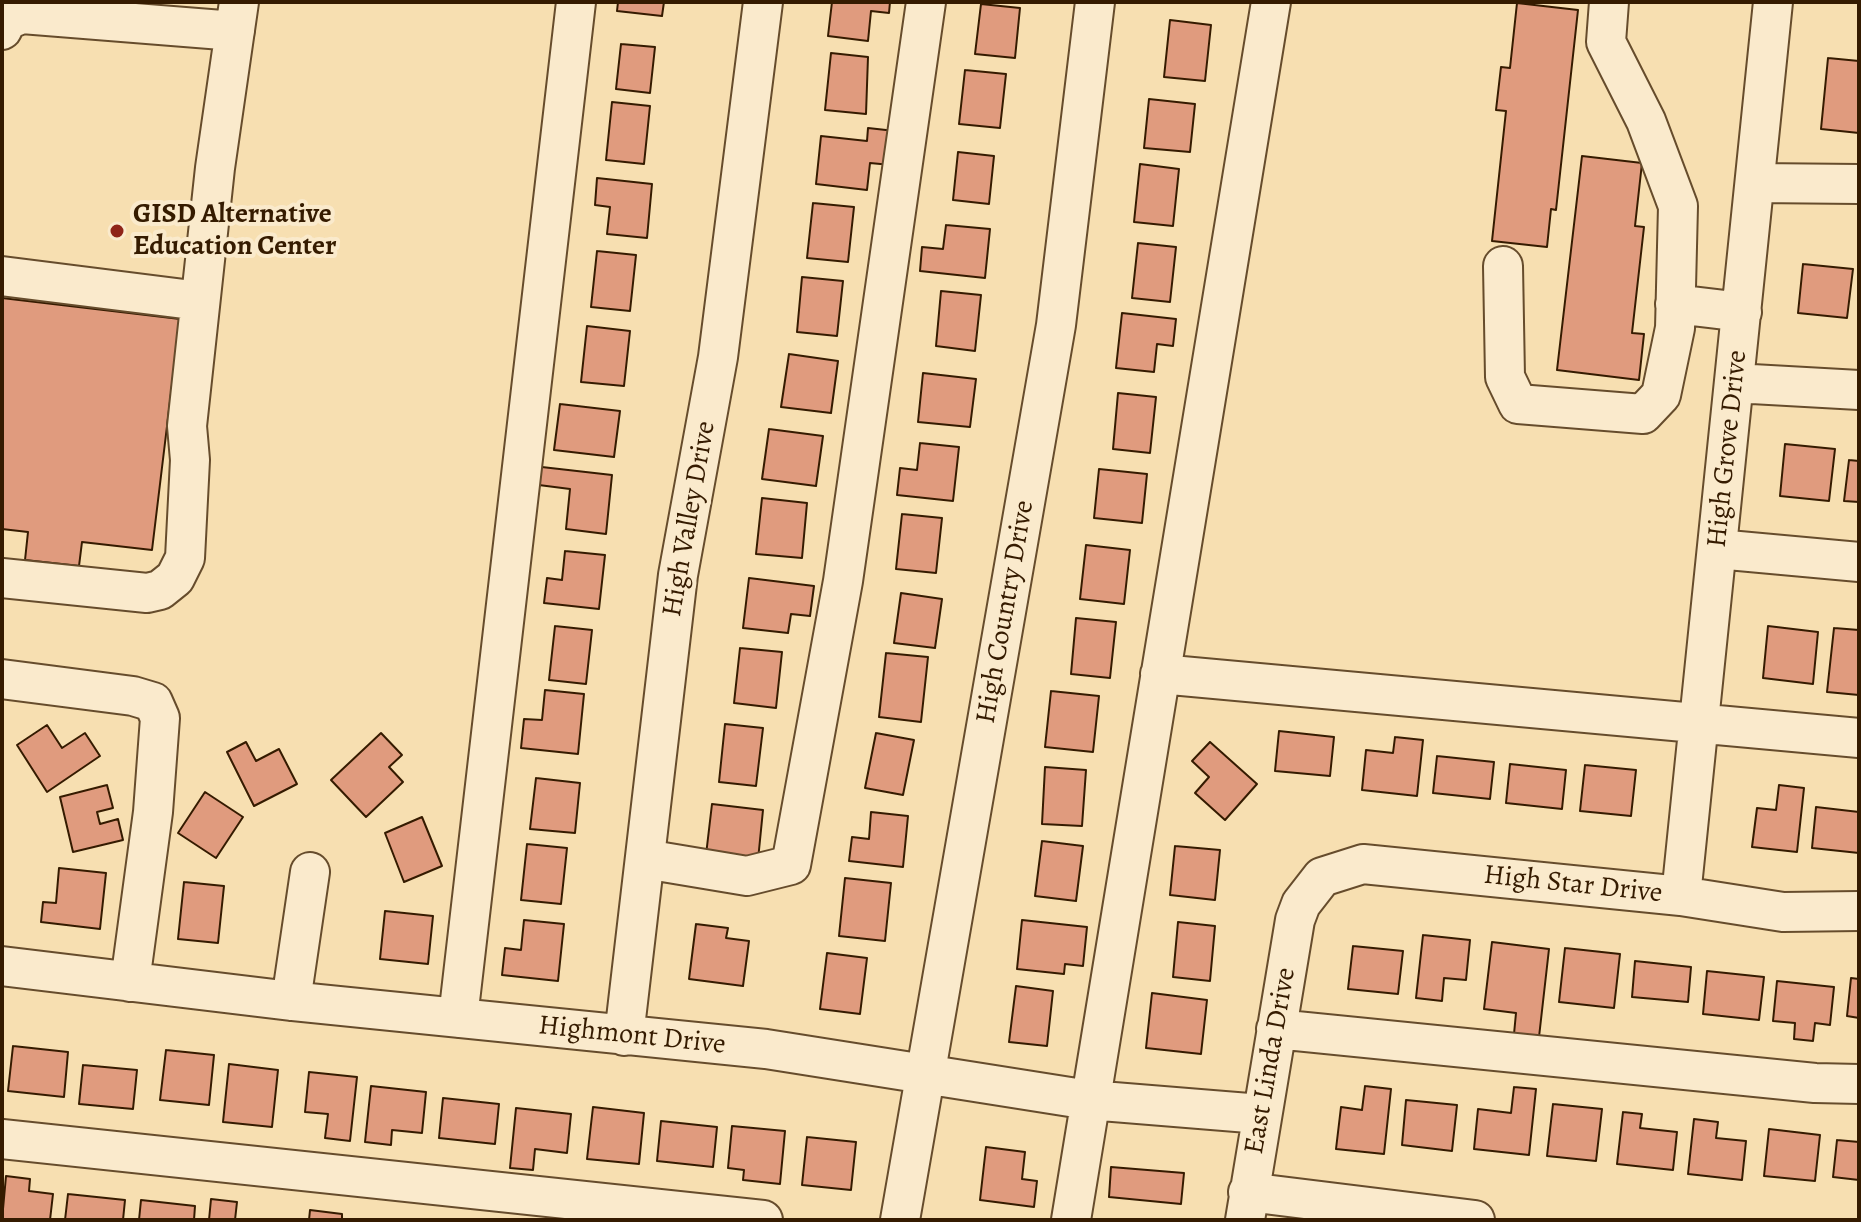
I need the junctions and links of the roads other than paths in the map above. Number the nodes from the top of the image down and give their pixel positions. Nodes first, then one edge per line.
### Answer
1 (576, 2) edge
2 (763, 2) edge
3 (926, 2) edge
4 (1095, 2) edge
5 (1271, 2) edge
6 (1609, 2) edge
7 (1773, 2) edge
8 (237, 17) edge
9 (2, 30) edge
10 (1756, 183) junction
11 (1859, 184) edge
12 (1503, 266) dead end
13 (2, 276) edge
14 (200, 301) junction
15 (1675, 304) junction
16 (1742, 312) junction
17 (1734, 383) junction
18 (1859, 390) edge
19 (1717, 549) junction
20 (1859, 562) edge
21 (2, 578) edge
22 (1160, 674) junction
23 (2, 679) edge
24 (1698, 725) junction
25 (1859, 738) edge
26 (645, 859) junction
27 (310, 872) dead end
28 (1681, 896) junction
29 (1301, 904) joint
30 (1859, 911) edge
31 (2, 966) edge
32 (130, 982) junction
33 (291, 1001) junction
34 (458, 1018) junction
35 (1276, 1029) junction
36 (624, 1036) junction
37 (927, 1077) junction
38 (1859, 1084) edge
39 (1089, 1100) junction
40 (1261, 1114) junction
41 (2, 1139) edge
42 (1246, 1206) edge
43 (763, 1220) edge
44 (900, 1220) edge
45 (1071, 1220) edge
46 (1475, 1220) edge

1 - 34 street
2 - 26 street, High Valley Drive
3 - 26 street
4 - 37 street, High Country Drive
5 - 22 street
6 - 15 street
7 - 10 street, High Grove Drive
8 - 9 street
8 - 14 street
10 - 11 street
10 - 16 street, High Grove Drive
12 - 15 street
13 - 14 street
14 - 21 street
15 - 16 street
16 - 17 street, High Grove Drive
17 - 18 street
17 - 19 street, High Grove Drive
19 - 20 street
19 - 24 street, High Grove Drive
22 - 24 street
22 - 39 street
23 - 32 street
24 - 25 street
24 - 28 street, High Grove Drive
26 - 36 street, High Valley Drive
27 - 33 street
28 - 29 street, High Star Drive
28 - 30 street, High Star Drive
29 - 35 street, East Linda Drive
31 - 32 street, Highmont Drive
32 - 33 street, Highmont Drive
33 - 34 street, Highmont Drive
34 - 36 street, Highmont Drive
35 - 38 street
35 - 40 street, East Linda Drive
36 - 37 street, Highmont Drive
37 - 39 street, Highmont Drive
37 - 44 street, High Country Drive
39 - 40 street, Highmont Drive
39 - 45 street
40 - 42 street, East Linda Drive
41 - 43 street
42 - 46 street

